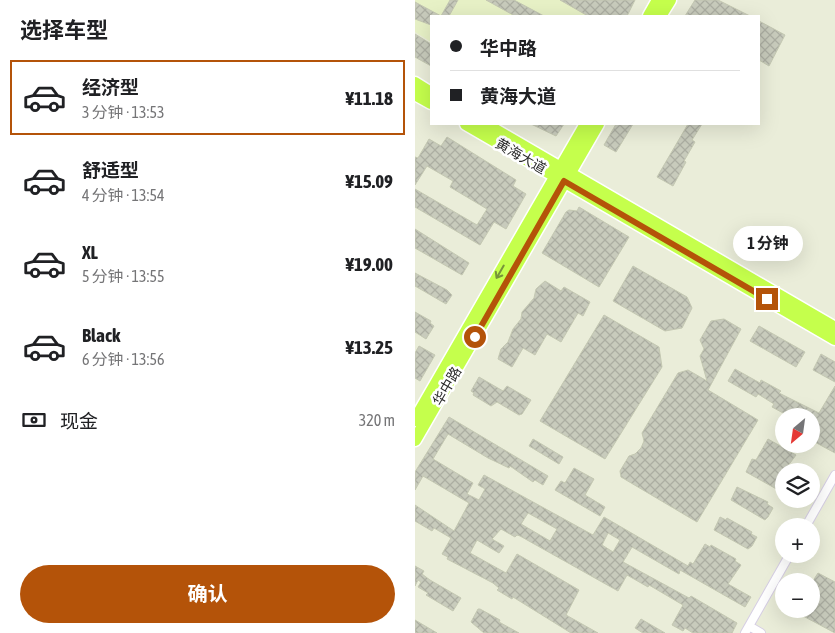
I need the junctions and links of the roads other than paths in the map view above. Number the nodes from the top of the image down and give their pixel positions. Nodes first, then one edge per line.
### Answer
1 (658, 0) edge
2 (670, 0) edge
3 (650, 15) edge
4 (661, 15) edge
5 (415, 83) edge
6 (430, 91) edge
7 (415, 94) edge
8 (430, 103) edge
9 (468, 125) edge
10 (487, 125) edge
11 (586, 125) edge
12 (597, 125) edge
13 (562, 175) junction
14 (835, 328) edge
15 (835, 339) edge
16 (415, 420) edge
17 (415, 440) edge
18 (835, 475) edge
19 (811, 518) edge
20 (785, 563) edge
21 (747, 630) edge
22 (761, 633) edge

1 - 3 main road
2 - 4 main road
5 - 6 main road
7 - 8 main road
9 - 13 main road, 黄海大道
10 - 13 main road, 黄海大道
11 - 13 main road, 华中路
12 - 13 main road, 华中路
13 - 14 main road, 黄海大道
13 - 15 main road, 黄海大道
13 -> 16 main road, 华中路
13 - 17 main road, 华中路
18 - 19 street
20 - 21 street
21 - 22 street

